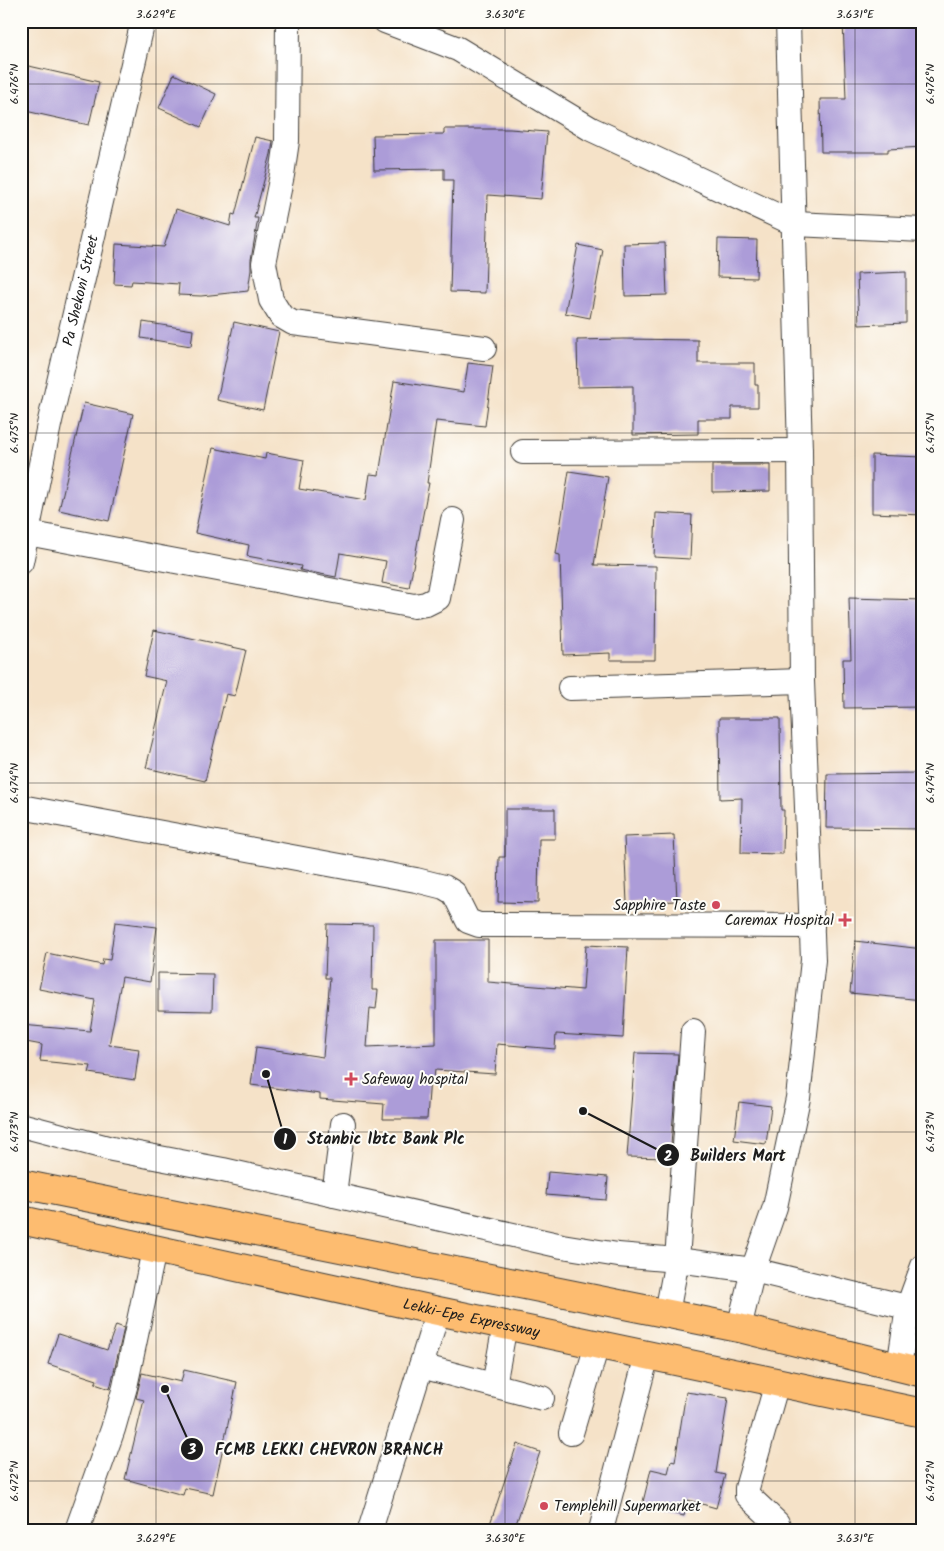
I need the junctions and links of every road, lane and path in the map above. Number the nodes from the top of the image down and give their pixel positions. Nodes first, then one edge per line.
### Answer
1 (143, 21) edge
2 (288, 21) edge
3 (385, 21) edge
4 (788, 21) edge
5 (795, 224) junction
6 (923, 230) edge
7 (484, 348) dead end
8 (800, 451) junction
9 (523, 452) dead end
10 (453, 520) dead end
11 (27, 533) junction
12 (21, 562) edge
13 (802, 681) junction
14 (570, 688) dead end
15 (21, 807) edge
16 (812, 926) junction
17 (693, 1031) dead end
18 (343, 1124) dead end
19 (21, 1126) edge
20 (21, 1184) edge
21 (334, 1195) junction
22 (21, 1220) edge
23 (154, 1250) junction
24 (677, 1260) junction
25 (923, 1266) edge
26 (753, 1270) junction
27 (915, 1309) edge
28 (438, 1311) junction
29 (667, 1313) junction
30 (505, 1325) junction
31 (739, 1328) junction
32 (597, 1344) junction
33 (647, 1355) junction
34 (421, 1366) junction
35 (911, 1370) edge
36 (777, 1383) junction
37 (494, 1385) junction
38 (542, 1398) dead end
39 (923, 1414) edge
40 (571, 1433) dead end
41 (77, 1530) edge
42 (370, 1530) edge
43 (601, 1530) edge
44 (780, 1530) edge

1 - 11 street, Pa Shekoni Street
2 - 7 street
3 - 5 street
4 - 5 street
5 - 6 street
5 - 8 street
8 - 9 street
8 - 13 street
10 - 11 street
11 - 12 street, Pa Shekoni Street
13 - 14 street
13 - 16 street
15 - 16 street
16 - 26 street
17 - 24 street
18 - 21 street
19 - 21 street
20 - 29 highway
21 - 24 street
22 - 23 highway, Lekki-Epe Expressway
23 - 28 highway, Lekki-Epe Expressway
23 - 41 street
24 - 26 street
24 - 29 street
25 - 27 street
26 - 27 street
26 - 31 street
27 - 35 street
28 - 30 highway, Lekki-Epe Expressway
28 - 34 street
29 - 31 highway
30 - 32 highway, Lekki-Epe Expressway
30 - 37 street
31 - 35 highway
32 - 33 highway, Lekki-Epe Expressway
32 - 40 street
33 - 36 highway, Lekki-Epe Expressway
33 - 43 street
34 - 37 street
34 - 42 street
36 - 39 highway, Lekki-Epe Expressway
36 - 44 street
37 - 38 street

